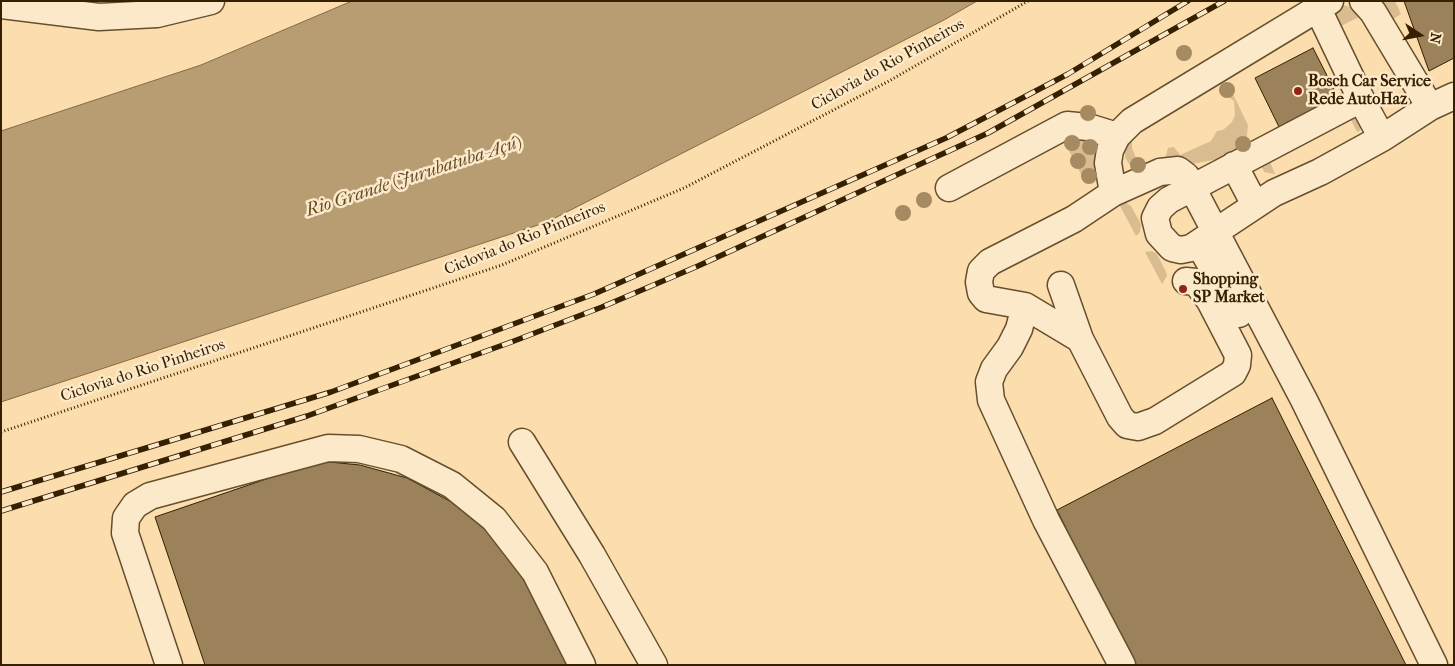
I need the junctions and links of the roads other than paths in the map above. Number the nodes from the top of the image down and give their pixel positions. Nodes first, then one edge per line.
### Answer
1 (211, 1) edge
2 (1363, 1) edge
3 (1, 5) edge
4 (1324, 5) edge
5 (1454, 96) edge
6 (1360, 98) junction
7 (1430, 107) junction
8 (1117, 136) junction
9 (1382, 138) junction
10 (1234, 165) junction
11 (1124, 187) junction
12 (949, 188) dead end
13 (1192, 188) junction
14 (1255, 205) junction
15 (1154, 218) junction
16 (1207, 238) junction
17 (1225, 270) junction
18 (1186, 281) dead end
19 (1061, 285) dead end
20 (1025, 306) junction
21 (1080, 339) junction
22 (522, 442) dead end
23 (168, 665) edge
24 (582, 665) edge
25 (654, 665) edge
26 (1122, 665) edge
27 (1418, 665) edge
28 (1434, 665) edge

1 - 3 lane
2 - 7 lane
4 - 6 lane
4 - 8 lane
5 - 7 lane
6 - 9 lane
6 - 10 lane
7 - 9 lane
8 - 11 lane
8 - 12 lane
9 - 14 lane
10 - 13 lane
10 - 14 lane
11 - 13 lane
11 - 15 lane
11 - 20 lane
13 - 15 lane
13 - 16 lane
14 - 16 lane
15 - 16 lane
16 - 17 lane
17 - 27 lane
17 - 28 lane
18 - 21 lane
19 - 21 lane
20 - 21 lane
20 - 26 lane
22 - 25 lane
23 - 24 lane

